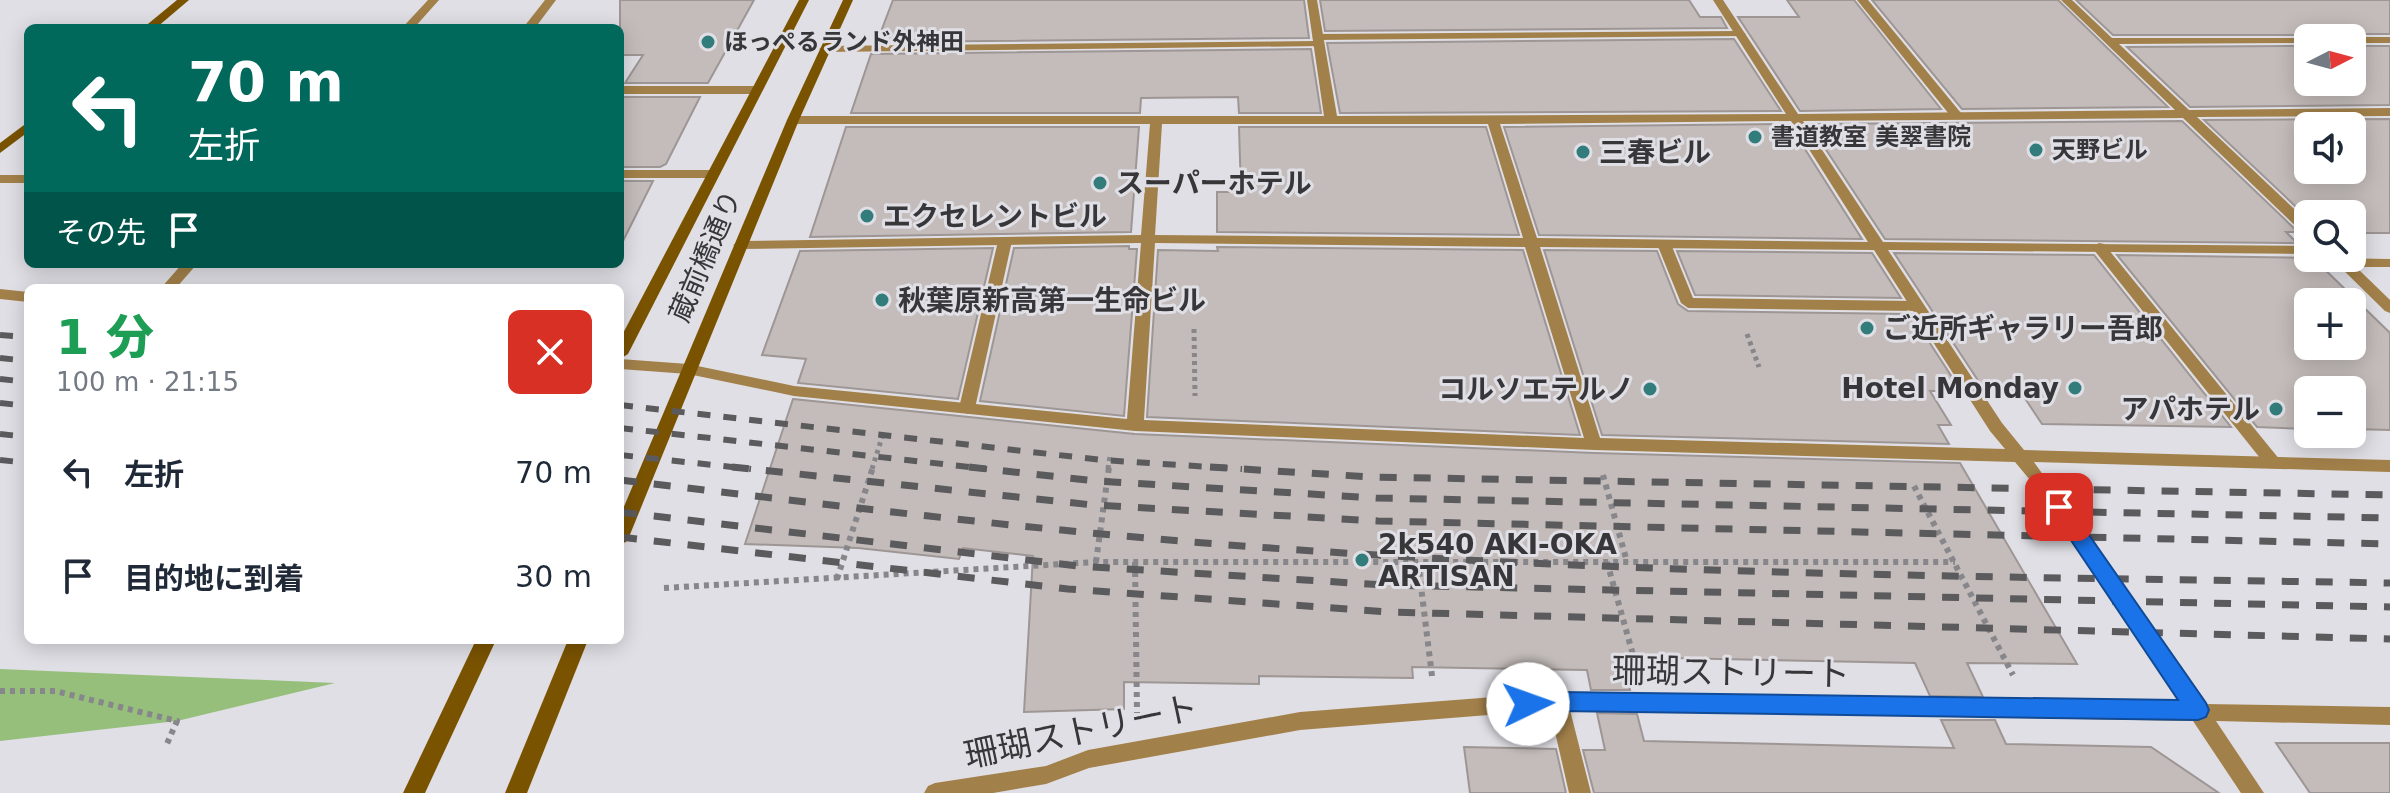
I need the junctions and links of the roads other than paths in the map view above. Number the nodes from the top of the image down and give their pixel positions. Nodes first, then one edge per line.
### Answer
1 (184, 0) edge
2 (434, 0) edge
3 (551, 0) edge
4 (804, 0) edge
5 (848, 0) edge
6 (1312, 0) edge
7 (1718, 0) edge
8 (1862, 0) edge
9 (2066, 0) edge
10 (154, 24) edge
11 (412, 24) edge
12 (532, 24) edge
13 (1740, 34) junction
14 (1319, 40) junction
15 (2294, 40) edge
16 (2366, 40) edge
17 (2390, 40) edge
18 (2110, 41) junction
19 (825, 49) junction
20 (624, 90) edge
21 (757, 90) junction
22 (2390, 112) edge
23 (2185, 113) junction
24 (1957, 116) junction
25 (1795, 117) junction
26 (793, 120) junction
27 (1156, 120) junction
28 (1331, 120) junction
29 (1493, 120) junction
30 (24, 129) edge
31 (0, 149) edge
32 (624, 174) edge
33 (713, 174) junction
34 (0, 179) edge
35 (24, 179) edge
36 (2294, 217) edge
37 (1148, 239) junction
38 (1005, 241) junction
39 (1531, 243) junction
40 (1664, 244) junction
41 (740, 245) junction
42 (1878, 245) junction
43 (2099, 247) junction
44 (2294, 250) edge
45 (2366, 262) edge
46 (2390, 263) edge
47 (186, 268) edge
48 (2352, 272) edge
49 (172, 284) edge
50 (0, 294) edge
51 (24, 297) edge
52 (1917, 306) junction
53 (2390, 308) edge
54 (624, 346) edge
55 (624, 364) edge
56 (688, 369) junction
57 (967, 408) junction
58 (1135, 425) junction
59 (1594, 444) junction
60 (2023, 457) junction
61 (2274, 464) junction
62 (2390, 466) edge
63 (624, 527) edge
64 (484, 644) edge
65 (576, 644) edge
66 (1558, 701) junction
67 (2198, 710) junction
68 (2390, 716) edge
69 (414, 793) edge
70 (516, 793) edge
71 (935, 793) edge
72 (1580, 793) edge
73 (2253, 793) edge

1 - 10 street
2 - 11 street
3 - 12 street
4 - 21 street, 蔵前橋通り
5 - 19 street, 蔵前橋通り
6 - 14 street
7 - 13 street
8 - 24 street
9 - 18 street
13 - 14 street
13 - 25 street
14 - 19 street
14 - 28 street
15 - 18 street
16 - 17 street
18 - 23 street
19 - 26 street, 蔵前橋通り
20 - 21 street
21 - 33 street, 蔵前橋通り
22 - 23 street
23 - 24 street
23 - 36 street
24 - 25 street
25 - 29 street
25 - 42 street
26 - 27 street
26 - 41 street, 蔵前橋通り
27 - 28 street
27 - 37 street
28 - 29 street
29 - 39 street
30 - 31 street
32 - 33 street
33 - 54 street, 蔵前橋通り
34 - 35 street
37 - 38 street
37 - 39 street
37 - 58 street
38 - 41 street
38 - 57 street
39 - 40 street
39 - 59 street
40 - 42 street
40 - 52 street
41 - 56 street, 蔵前橋通り
42 - 43 street
42 - 52 street
43 - 44 street
43 - 61 street
45 - 46 street
47 - 49 street
48 - 53 street
50 - 51 street
52 - 60 street
55 - 56 street
56 - 57 street
56 - 63 street, 蔵前橋通り
57 - 58 street
58 - 59 street
59 - 60 street
60 - 61 street
60 - 67 street
61 - 62 street
64 - 69 street
65 - 70 street
66 - 67 street, 珊瑚ストリート
66 - 71 street, 珊瑚ストリート
66 - 72 street
67 - 68 street, 珊瑚ストリート
67 - 73 street

